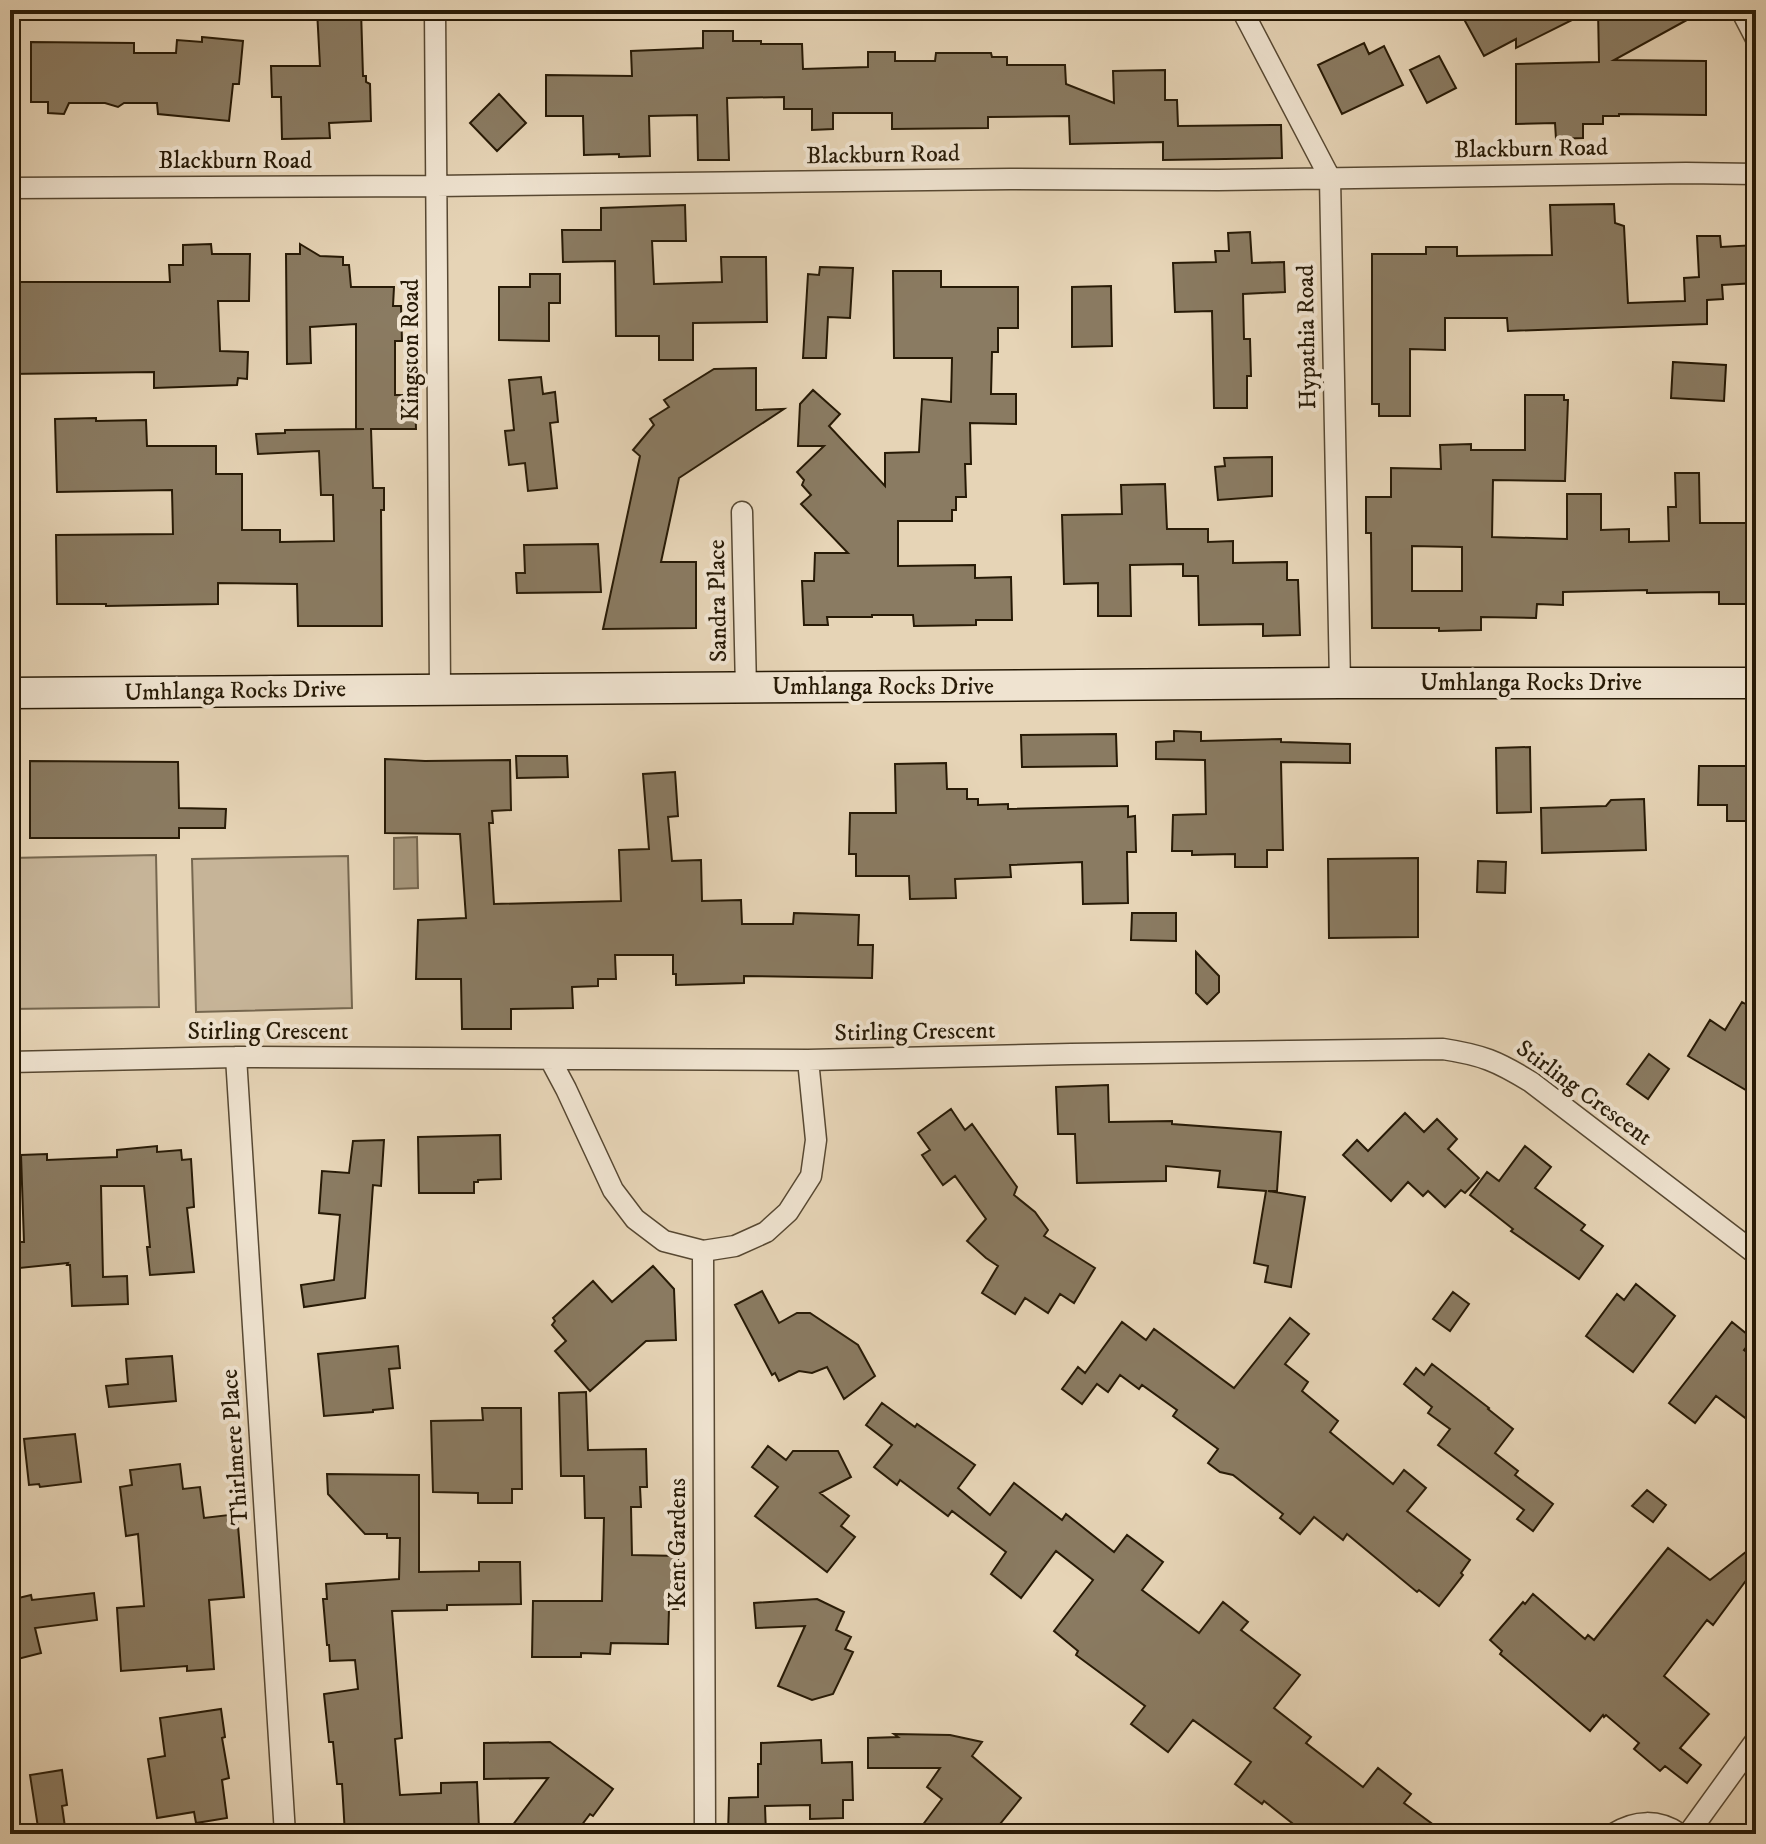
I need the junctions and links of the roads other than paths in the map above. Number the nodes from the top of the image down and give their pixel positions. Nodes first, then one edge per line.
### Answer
1 (435, 10) edge
2 (1242, 10) edge
3 (1741, 10) edge
4 (1756, 39) edge
5 (1756, 174) edge
6 (1330, 178) junction
7 (436, 186) junction
8 (10, 188) edge
9 (742, 512) dead end
10 (1340, 683) junction
11 (1756, 683) edge
12 (440, 689) junction
13 (746, 689) junction
14 (10, 693) edge
15 (236, 1057) junction
16 (550, 1059) junction
17 (808, 1060) junction
18 (10, 1062) edge
19 (703, 1251) junction
20 (1756, 1254) edge
21 (1756, 1740) edge
22 (285, 1834) edge
23 (705, 1834) edge
24 (1613, 1834) edge
25 (1680, 1834) edge
26 (1688, 1834) edge

1 - 7 street, Kingston Road
2 - 6 street, Hypathia Road
3 - 4 street
5 - 6 street, Blackburn Road
6 - 7 street, Blackburn Road
6 - 10 street, Hypathia Road
7 - 8 street, Blackburn Road
7 - 12 street, Kingston Road
9 - 13 street, Sandra Place
10 - 11 main road, Umhlanga Rocks Drive
10 - 13 main road, Umhlanga Rocks Drive
12 - 13 main road, Umhlanga Rocks Drive
12 - 14 main road, Umhlanga Rocks Drive
15 - 16 street, Stirling Crescent
15 - 18 street, Stirling Crescent
15 - 22 street, Thirlmere Place
16 - 17 street, Stirling Crescent
16 - 19 street
17 - 19 street
17 - 20 street, Stirling Crescent
19 - 23 street, Kent Gardens
21 - 26 street
24 - 25 street

